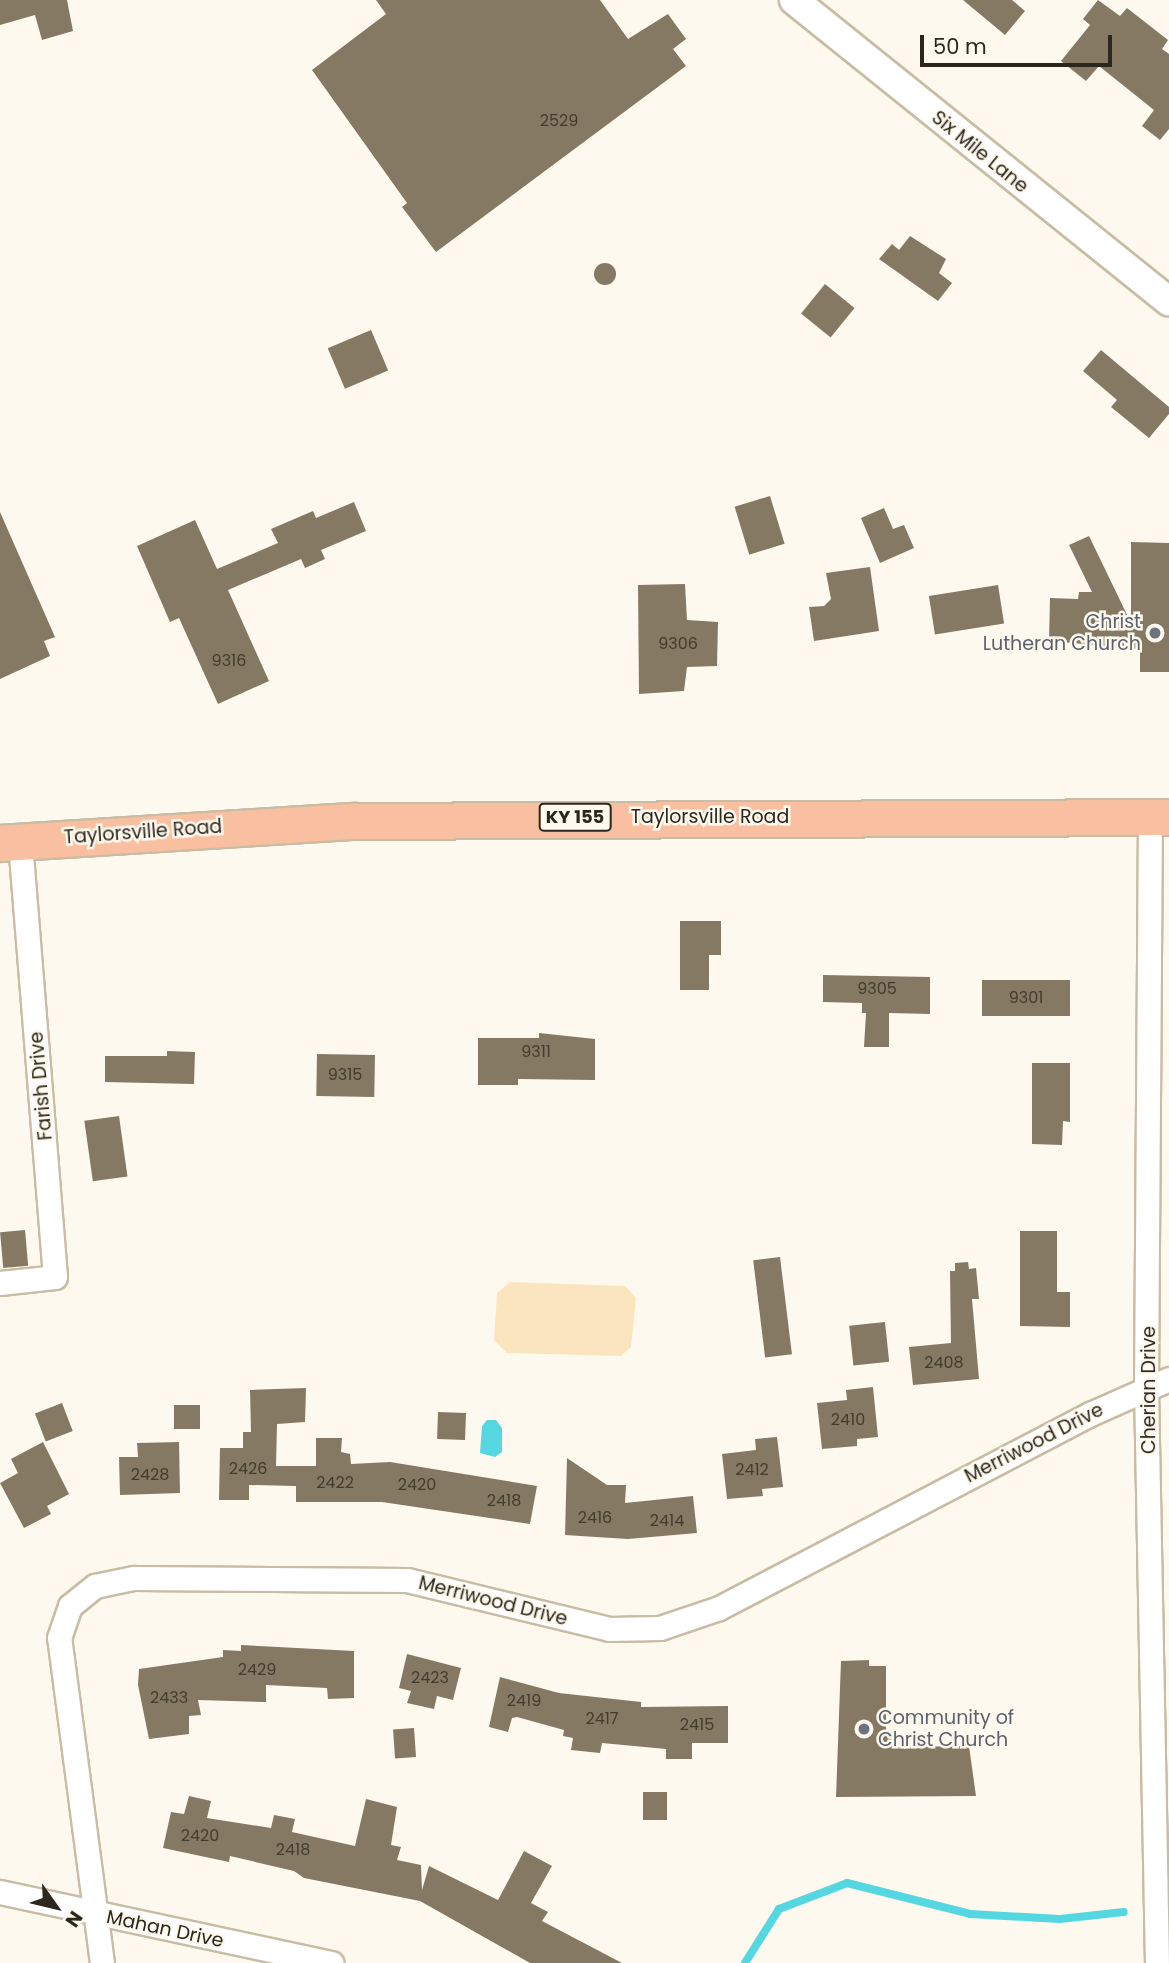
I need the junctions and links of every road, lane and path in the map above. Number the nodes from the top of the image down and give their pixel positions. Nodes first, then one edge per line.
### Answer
1 (794, 0) edge
2 (1169, 302) edge
3 (1159, 817) edge
4 (10, 842) edge
5 (0, 1283) edge
6 (1169, 1379) edge
7 (1146, 1387) junction
8 (0, 1892) edge
9 (95, 1914) junction
10 (102, 1963) edge
11 (331, 1963) edge
12 (1157, 1963) edge

1 - 2 street, Six Mile Lane
3 - 4 main road, Taylorsville Road / KY 155
3 - 7 street, Cherian Drive
4 - 5 street, Farish Drive
6 - 7 street, Merriwood Drive
7 - 9 street, Merriwood Drive
7 - 12 street, Cherian Drive
8 - 9 street, Mahan Drive
9 - 10 street, Merriwood Drive
9 - 11 street, Mahan Drive

